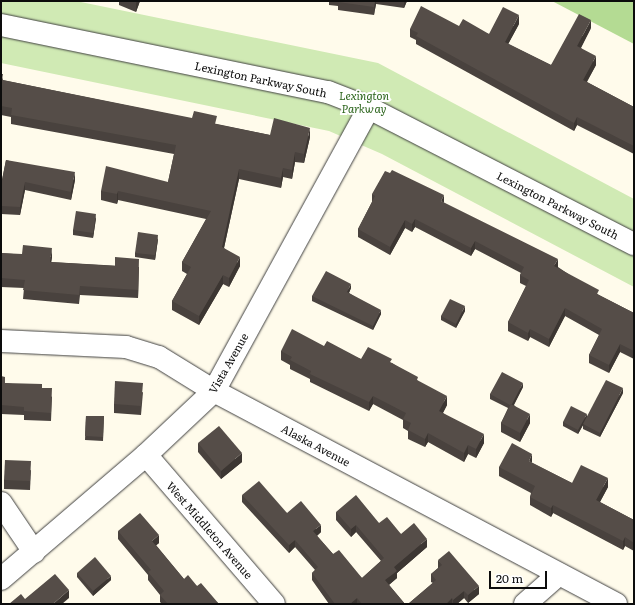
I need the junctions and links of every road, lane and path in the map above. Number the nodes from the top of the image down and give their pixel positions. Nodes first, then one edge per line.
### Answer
1 (1, 25) edge
2 (368, 108) junction
3 (634, 244) edge
4 (1, 341) edge
5 (214, 391) junction
6 (146, 455) junction
7 (1, 503) edge
8 (34, 552) junction
9 (559, 574) junction
10 (1, 579) edge
11 (274, 604) edge
12 (525, 604) edge
13 (616, 604) edge

1 - 2 street, Lexington Parkway South
2 - 3 street, Lexington Parkway South
2 - 5 street, Vista Avenue
4 - 5 street, Alaska Avenue
5 - 6 street, Vista Avenue
5 - 9 street, Alaska Avenue
6 - 8 street, Vista Avenue
6 - 11 street, West Middleton Avenue
7 - 8 street
8 - 10 street, Vista Avenue
9 - 12 street
9 - 13 street, Alaska Avenue

